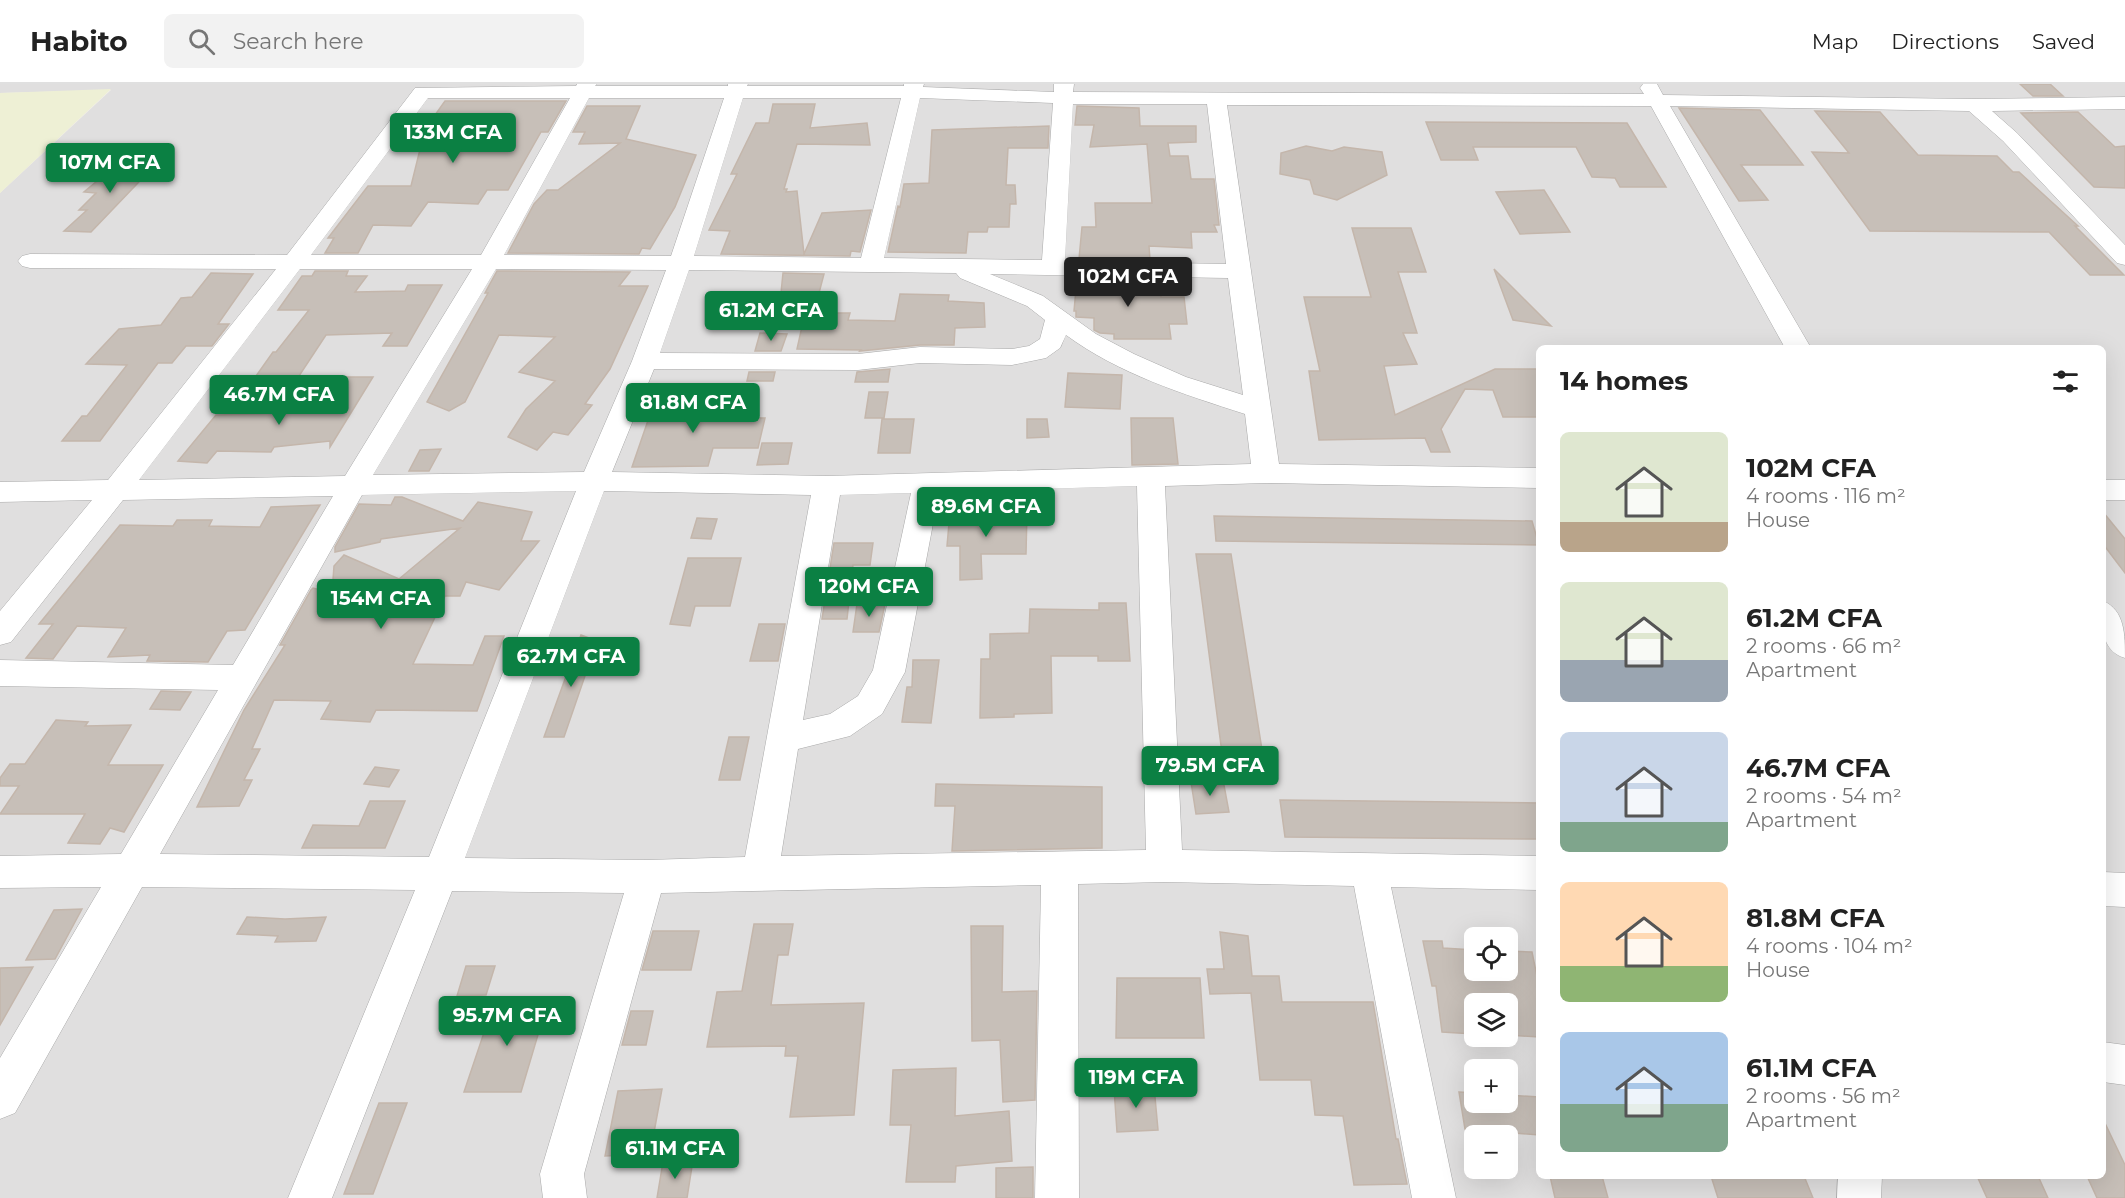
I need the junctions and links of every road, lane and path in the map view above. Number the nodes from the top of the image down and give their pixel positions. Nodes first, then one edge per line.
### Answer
1 (1784, 84) edge
2 (1990, 84) edge
3 (425, 88) edge
4 (736, 88) edge
5 (913, 88) edge
6 (585, 89) edge
7 (1063, 91) edge
8 (1239, 91) edge
9 (1390, 91) edge
10 (1652, 93) edge
11 (1216, 98) junction
12 (1794, 101) junction
13 (2125, 103) edge
14 (1974, 105) junction
15 (2012, 106) junction
16 (2125, 258) edge
17 (30, 261) dead end
18 (489, 261) junction
19 (295, 262) junction
20 (680, 264) junction
21 (871, 265) junction
22 (947, 266) junction
23 (1053, 267) junction
24 (1239, 271) junction
25 (1058, 320) junction
26 (1796, 345) edge
27 (645, 361) junction
28 (1257, 409) junction
29 (1266, 473) junction
30 (1151, 476) junction
31 (1536, 478) edge
32 (594, 481) junction
33 (927, 483) junction
34 (827, 486) junction
35 (352, 487) junction
36 (118, 489) junction
37 (2106, 490) edge
38 (2125, 490) edge
39 (0, 492) edge
40 (2106, 618) edge
41 (0, 633) edge
42 (2125, 646) edge
43 (0, 673) edge
44 (242, 678) junction
45 (783, 738) junction
46 (1165, 866) junction
47 (1060, 868) junction
48 (131, 870) junction
49 (1369, 870) junction
50 (0, 872) edge
51 (760, 873) junction
52 (1536, 873) edge
53 (440, 875) junction
54 (647, 877) junction
55 (2106, 889) edge
56 (2125, 890) edge
57 (2106, 1062) edge
58 (2125, 1065) edge
59 (0, 1098) edge
60 (1860, 1179) edge
61 (310, 1198) edge
62 (565, 1198) edge
63 (1057, 1198) edge
64 (1434, 1198) edge
65 (1859, 1198) edge

1 - 12 street
2 - 15 street
3 - 6 street
3 - 19 street
4 - 5 street
4 - 6 street
4 - 20 street
5 - 7 street
5 - 21 street
6 - 18 street
7 - 11 street
7 - 23 street
8 - 9 street
8 - 11 street
9 - 10 street
10 - 12 street
10 - 26 street
11 - 24 street
12 - 14 street
13 - 15 street
14 - 15 street
14 - 16 street
17 - 19 street
18 - 19 street
18 - 20 street
18 - 35 street
19 - 36 street
20 - 21 street
20 - 27 street
21 - 22 street
22 - 23 street
22 - 25 street
23 - 24 street
24 - 28 street
25 - 27 street
25 - 28 street
27 - 32 street
28 - 29 street
29 - 30 street
29 - 31 street
30 - 33 street
30 - 46 street
32 - 34 street
32 - 35 street
32 - 53 street
33 - 34 street
33 - 45 street
34 - 45 street
35 - 36 street
35 - 44 street
36 - 39 street
36 - 41 street
37 - 38 street
40 - 42 street
43 - 44 street
44 - 48 street
45 - 51 street
46 - 47 street
46 - 49 street
47 - 51 street
47 - 63 street
48 - 50 street
48 - 53 street
48 - 59 street
49 - 52 street
49 - 64 street
51 - 54 street
53 - 54 street
53 - 61 street
54 - 62 street
55 - 56 street
57 - 58 street
60 - 65 street

